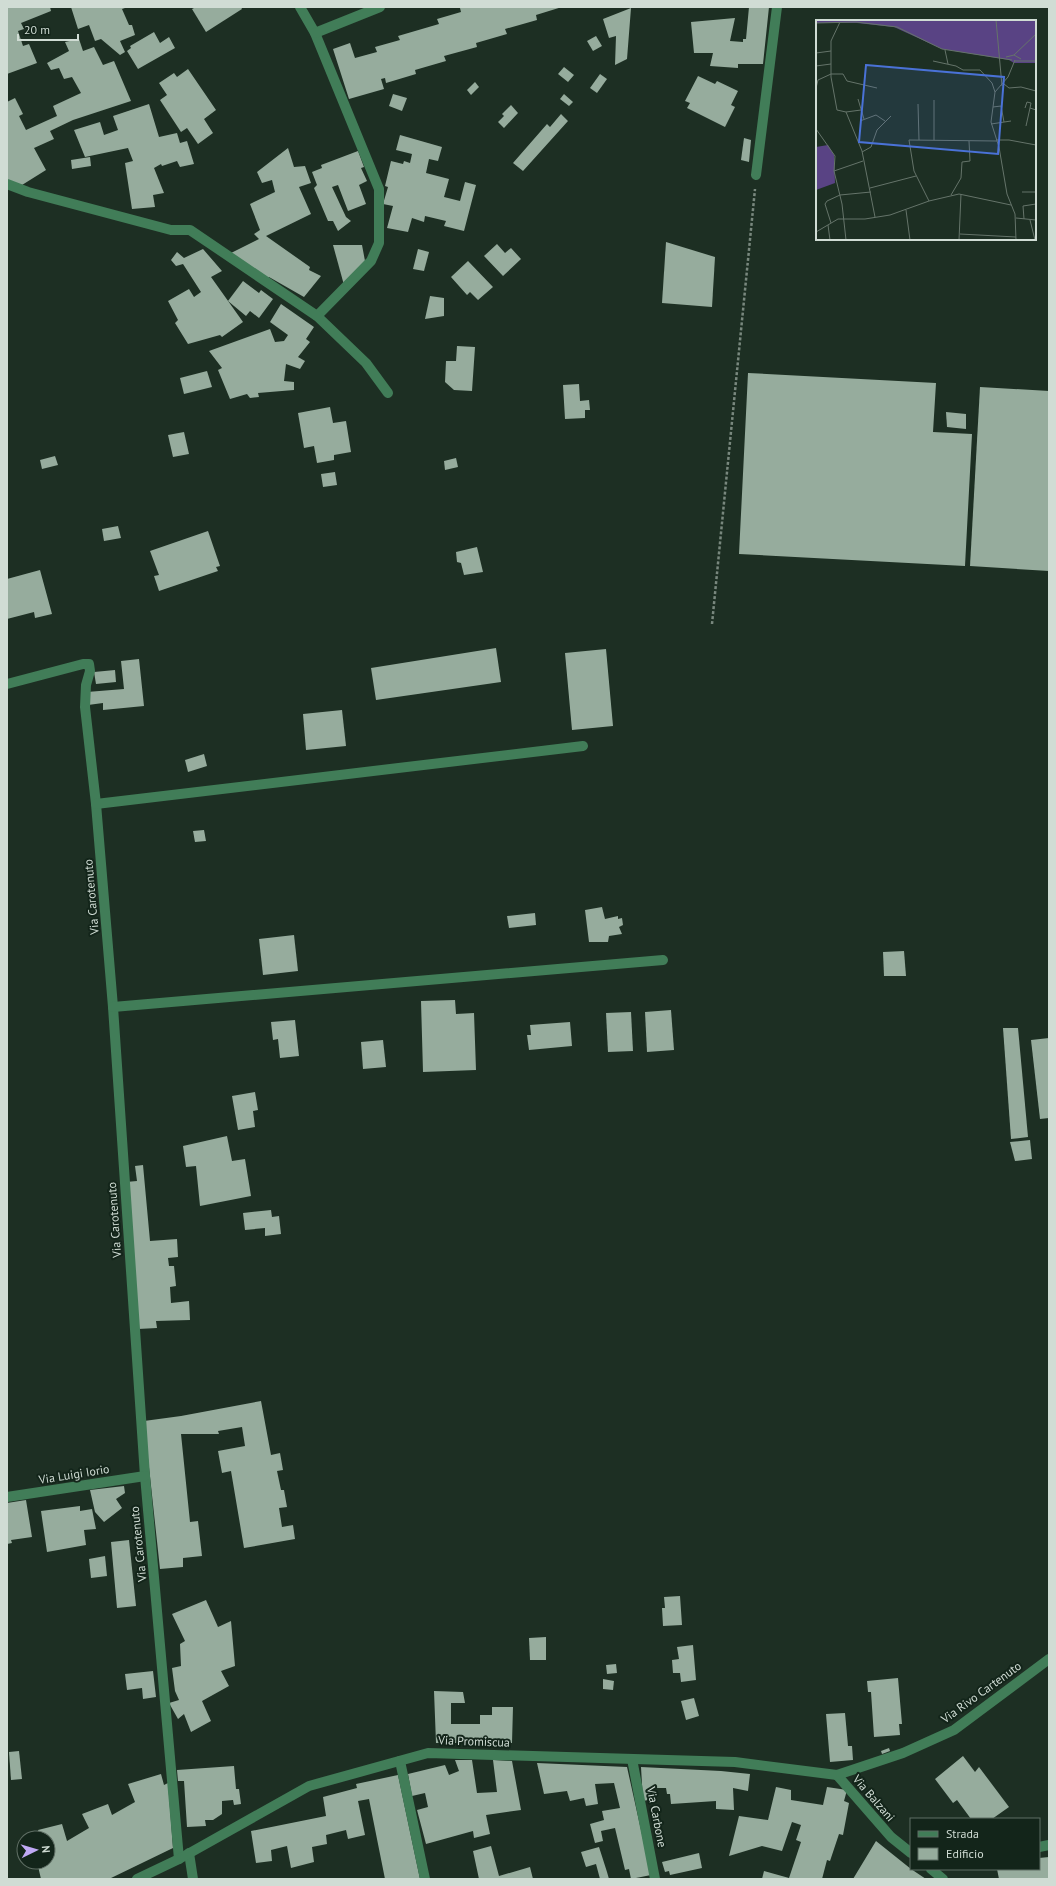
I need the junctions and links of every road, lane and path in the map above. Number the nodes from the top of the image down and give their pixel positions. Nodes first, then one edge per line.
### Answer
1 (300, 7) edge
2 (380, 7) edge
3 (777, 7) edge
4 (315, 33) junction
5 (756, 175) joint
6 (7, 184) edge
7 (317, 316) junction
8 (388, 393) dead end
9 (712, 624) dead end
10 (7, 684) edge
11 (583, 746) dead end
12 (96, 804) junction
13 (663, 960) dead end
14 (113, 1007) junction
15 (144, 1476) junction
16 (7, 1497) edge
17 (1049, 1659) edge
18 (632, 1759) junction
19 (400, 1761) junction
20 (837, 1775) junction
21 (910, 1852) edge
22 (190, 1853) junction
23 (179, 1859) junction
24 (932, 1870) edge
25 (137, 1879) edge
26 (193, 1879) edge
27 (425, 1879) edge
28 (655, 1879) edge
29 (943, 1879) edge

1 - 4 street
2 - 4 street
3 - 5 street
4 - 7 street
5 - 9 path
6 - 7 street
7 - 8 street
10 - 12 street, Via Carotenuto
11 - 12 street
12 - 14 street, Via Carotenuto
13 - 14 street
14 - 15 street, Via Carotenuto
15 - 16 street, Via Luigi Iorio
15 - 23 street, Via Carotenuto
17 - 20 street, Via Rivo Cartenuto
18 - 19 street, Via Promiscua
18 - 20 street, Via Promiscua
18 - 28 street, Via Carbone
19 - 22 street, Via Promiscua
19 - 27 street
20 - 21 street, Via Balzani
22 - 23 street, Via Promiscua
22 - 26 street
23 - 25 street, Via Promiscua
24 - 29 street

